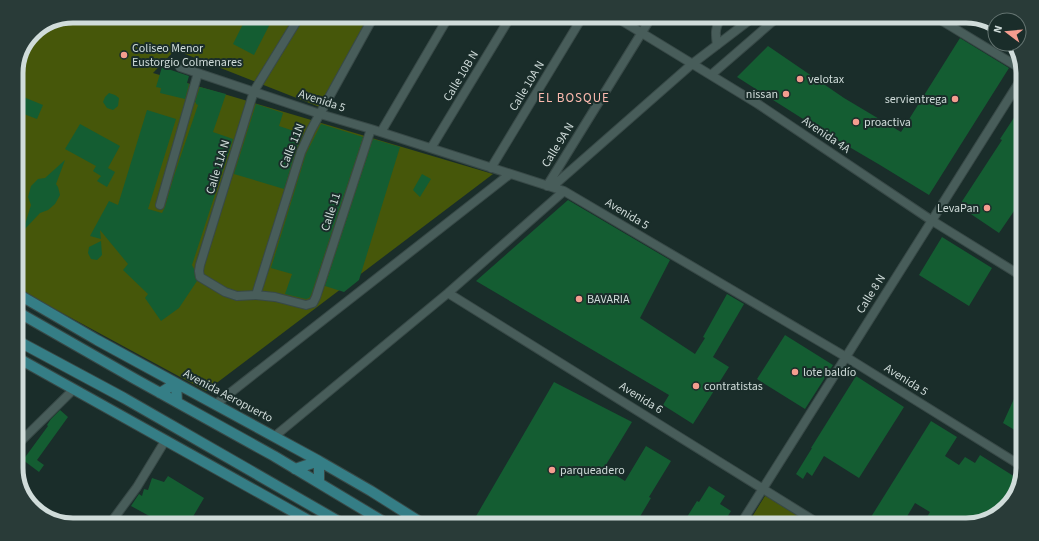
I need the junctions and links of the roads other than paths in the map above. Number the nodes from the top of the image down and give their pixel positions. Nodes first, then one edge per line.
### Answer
1 (296, 23) edge
2 (370, 23) edge
3 (445, 23) edge
4 (507, 23) edge
5 (579, 23) edge
6 (626, 23) edge
7 (648, 23) edge
8 (718, 23) edge
9 (746, 23) edge
10 (772, 23) edge
11 (946, 23) edge
12 (642, 33) junction
13 (717, 45) junction
14 (692, 64) junction
15 (1015, 65) edge
16 (180, 67) dead end
17 (198, 72) junction
18 (711, 76) junction
19 (1016, 87) edge
20 (254, 91) junction
21 (320, 114) junction
22 (372, 129) junction
23 (381, 132) junction
24 (431, 148) junction
25 (491, 168) junction
26 (510, 174) junction
27 (549, 186) junction
28 (564, 191) junction
29 (160, 205) dead end
30 (931, 220) junction
31 (1016, 273) edge
32 (448, 292) junction
33 (256, 295) junction
34 (23, 297) edge
35 (313, 303) joint
36 (23, 315) edge
37 (23, 344) edge
38 (846, 357) junction
39 (23, 361) edge
40 (176, 383) junction
41 (74, 389) junction
42 (160, 393) junction
43 (177, 402) junction
44 (216, 404) junction
45 (275, 436) junction
46 (23, 439) edge
47 (165, 441) junction
48 (210, 448) junction
49 (234, 461) junction
50 (319, 461) junction
51 (1016, 463) edge
52 (212, 467) junction
53 (295, 469) junction
54 (319, 482) junction
55 (763, 489) junction
56 (114, 518) edge
57 (304, 518) edge
58 (333, 518) edge
59 (378, 518) edge
60 (414, 518) edge
61 (744, 518) edge
62 (810, 518) edge

1 - 20 street, Calle 11A N
2 - 21 street, Calle 11N
3 - 23 street
4 - 24 street, Calle 10B N
5 - 25 street, Calle 10A N
6 - 12 street, Avenida 4A
7 - 12 street, Calle 9A N
8 - 13 street
9 - 13 street
10 - 18 street
11 - 15 street
12 - 14 street, Avenida 4A
12 - 27 street, Calle 9A N
13 - 14 street
14 - 18 street, Avenida 4A
14 - 27 street
16 - 17 street, Avenida 5
17 - 20 street, Avenida 5
17 - 29 street
18 - 30 street, Avenida 4A
19 - 30 street, Calle 8 N
20 - 21 street, Avenida 5
20 - 33 street, Calle 11A N
21 - 22 street, Avenida 5
21 - 33 street, Calle 11N
22 - 23 street, Avenida 5
22 - 35 street, Calle 11
23 - 24 street, Avenida 5
24 - 25 street, Avenida 5
25 - 26 street, Avenida 5
26 - 27 street, Avenida 5
26 - 44 street
27 - 28 street, Avenida 5
28 - 32 street
28 - 38 street, Avenida 5
30 - 31 street, Avenida 4A
30 - 38 street, Calle 8 N
32 - 45 street
32 - 55 street, Avenida 6
33 - 35 street, Calle 11A N
34 - 40 main road, Avenida Aeropuerto
36 - 42 main road
37 - 48 main road
38 - 51 street, Avenida 5
38 - 55 street, Calle 8 N
39 - 41 main road
40 - 42 main road
40 - 43 main road
40 - 44 main road, Avenida Aeropuerto
41 - 46 street
41 - 47 main road
42 - 43 main road
43 - 53 main road
44 - 45 main road, Avenida Aeropuerto
45 - 50 main road, Avenida Aeropuerto
47 - 52 main road
47 - 56 street
48 - 49 main road
48 - 52 main road
49 - 52 main road
49 - 58 main road
50 - 53 main road
50 - 54 main road
50 - 60 main road, Avenida Aeropuerto
52 - 57 main road
53 - 54 main road
54 - 59 main road
55 - 61 street, Calle 8 N
55 - 62 street, Avenida 6

